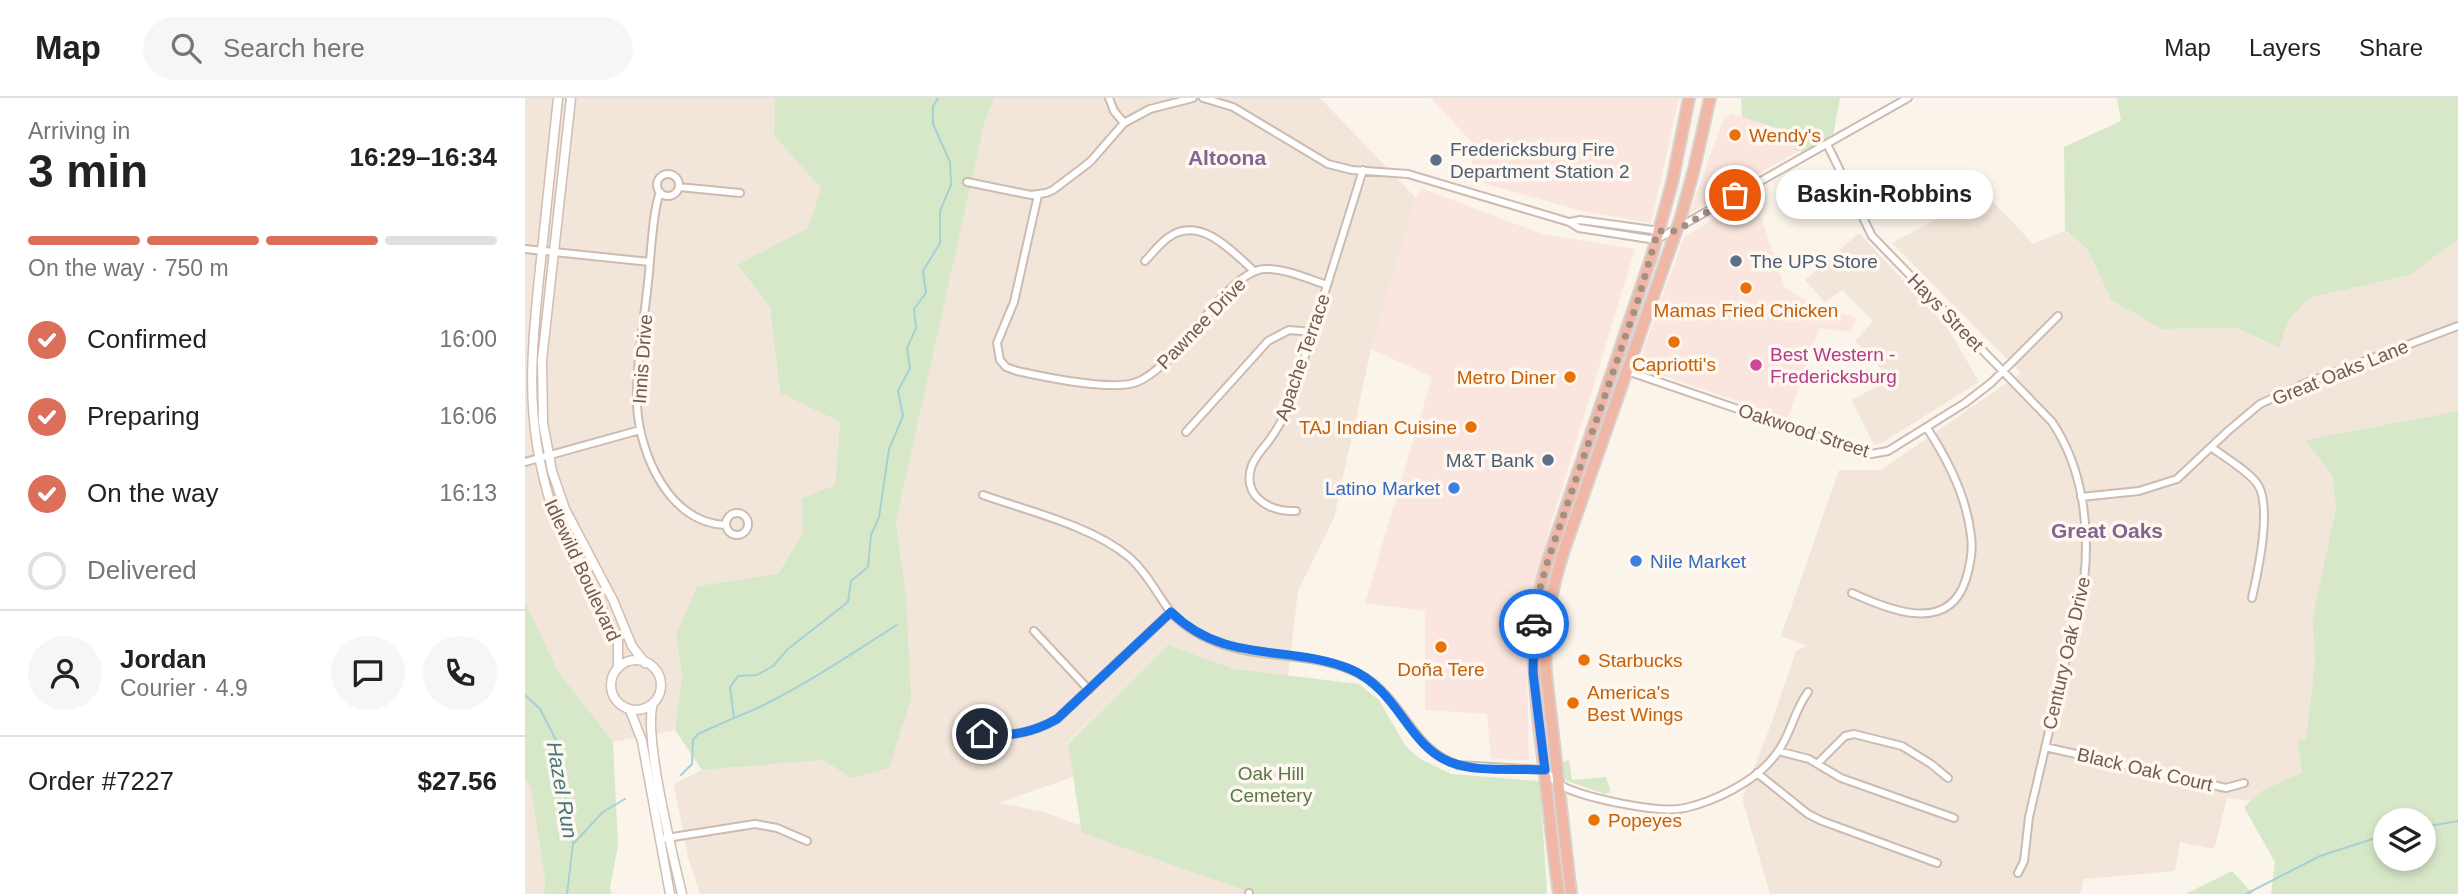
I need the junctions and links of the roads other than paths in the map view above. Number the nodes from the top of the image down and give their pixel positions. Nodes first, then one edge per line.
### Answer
1 (558, 98) edge
2 (571, 98) edge
3 (1109, 98) edge
4 (1193, 98) edge
5 (1203, 98) edge
6 (1689, 98) edge
7 (1710, 98) edge
8 (1908, 98) edge
9 (1124, 123) junction
10 (1827, 144) junction
11 (1363, 170) junction
12 (967, 182) dead end
13 (679, 187) junction
14 (660, 192) junction
15 (740, 193) dead end
16 (1038, 195) junction
17 (1676, 231) junction
18 (1657, 236) junction
19 (525, 249) edge
20 (542, 251) junction
21 (554, 252) junction
22 (1145, 261) dead end
23 (650, 262) junction
24 (1254, 271) junction
25 (1327, 285) junction
26 (2059, 316) dead end
27 (2458, 326) edge
28 (1313, 332) junction
29 (1627, 371) junction
30 (2003, 371) junction
31 (1605, 395) junction
32 (1611, 415) junction
33 (1927, 428) junction
34 (641, 430) junction
35 (1593, 430) junction
36 (1186, 432) dead end
37 (2211, 447) junction
38 (548, 455) junction
39 (1597, 456) junction
40 (536, 459) junction
41 (525, 462) edge
42 (983, 495) dead end
43 (2081, 497) junction
44 (1296, 511) dead end
45 (726, 526) dead end
46 (1852, 593) dead end
47 (2252, 598) dead end
48 (1171, 612) junction
49 (1034, 631) dead end
50 (645, 663) junction
51 (618, 668) junction
52 (1089, 690) junction
53 (1808, 692) dead end
54 (653, 703) junction
55 (630, 710) junction
56 (967, 730) dead end
57 (2045, 747) junction
58 (1778, 751) junction
59 (1818, 764) junction
60 (1545, 770) junction
61 (1757, 773) junction
62 (1948, 778) dead end
63 (2244, 783) dead end
64 (1559, 784) junction
65 (1954, 818) dead end
66 (664, 839) junction
67 (807, 841) dead end
68 (1937, 863) dead end
69 (2018, 873) dead end
70 (670, 894) edge
71 (682, 894) edge
72 (1559, 894) edge
73 (1571, 894) edge

1 - 20 street, Idlewild Boulevard
2 - 21 street, Idlewild Boulevard
3 - 9 street
4 - 9 street
5 - 11 street
6 - 18 highway
7 - 17 highway
8 - 10 street
9 - 16 street
10 - 17 street
10 - 30 street, Hays Street
11 - 18 street
11 - 25 street, Apache Terrace
12 - 16 street
13 - 14 street
13 - 14 street
13 - 15 street
14 - 23 street, Innis Drive
16 - 24 street, Pawnee Drive
17 - 18 street
17 - 29 highway
18 - 31 highway
19 - 20 street
20 - 21 street
20 - 40 street, Idlewild Boulevard
21 - 23 street
21 - 38 street, Idlewild Boulevard
22 - 24 street
23 - 34 street, Innis Drive
24 - 25 street, Pawnee Drive
25 - 28 street, Apache Terrace
26 - 30 street, Oakwood Street
27 - 37 street, Great Oaks Lane
28 - 36 street
28 - 44 street, Apache Terrace
29 - 32 highway
29 - 33 street, Oakwood Street
30 - 33 street, Oakwood Street
30 - 43 street, Century Oak Drive
31 - 32 highway
31 - 35 highway
32 - 39 highway
33 - 46 street
34 - 38 street
34 - 45 street, Innis Drive
35 - 39 highway
35 - 60 highway
37 - 43 street, Great Oaks Lane
37 - 47 street
38 - 40 street
38 - 50 street, Idlewild Boulevard
39 - 64 highway
40 - 41 street
40 - 51 street, Idlewild Boulevard
42 - 48 street
43 - 57 street, Century Oak Drive
48 - 52 street
48 - 60 street
49 - 52 street
50 - 51 street
50 - 54 street
51 - 55 street
52 - 56 street
53 - 58 street
54 - 55 street
54 - 66 street
55 - 66 street
57 - 63 street, Black Oak Court
57 - 69 street, Century Oak Drive
58 - 59 street
58 - 61 street
59 - 62 street
59 - 65 street
60 - 64 street
60 - 72 highway
61 - 64 street
61 - 68 street
64 - 73 highway
66 - 67 street
66 - 70 street
66 - 71 street

